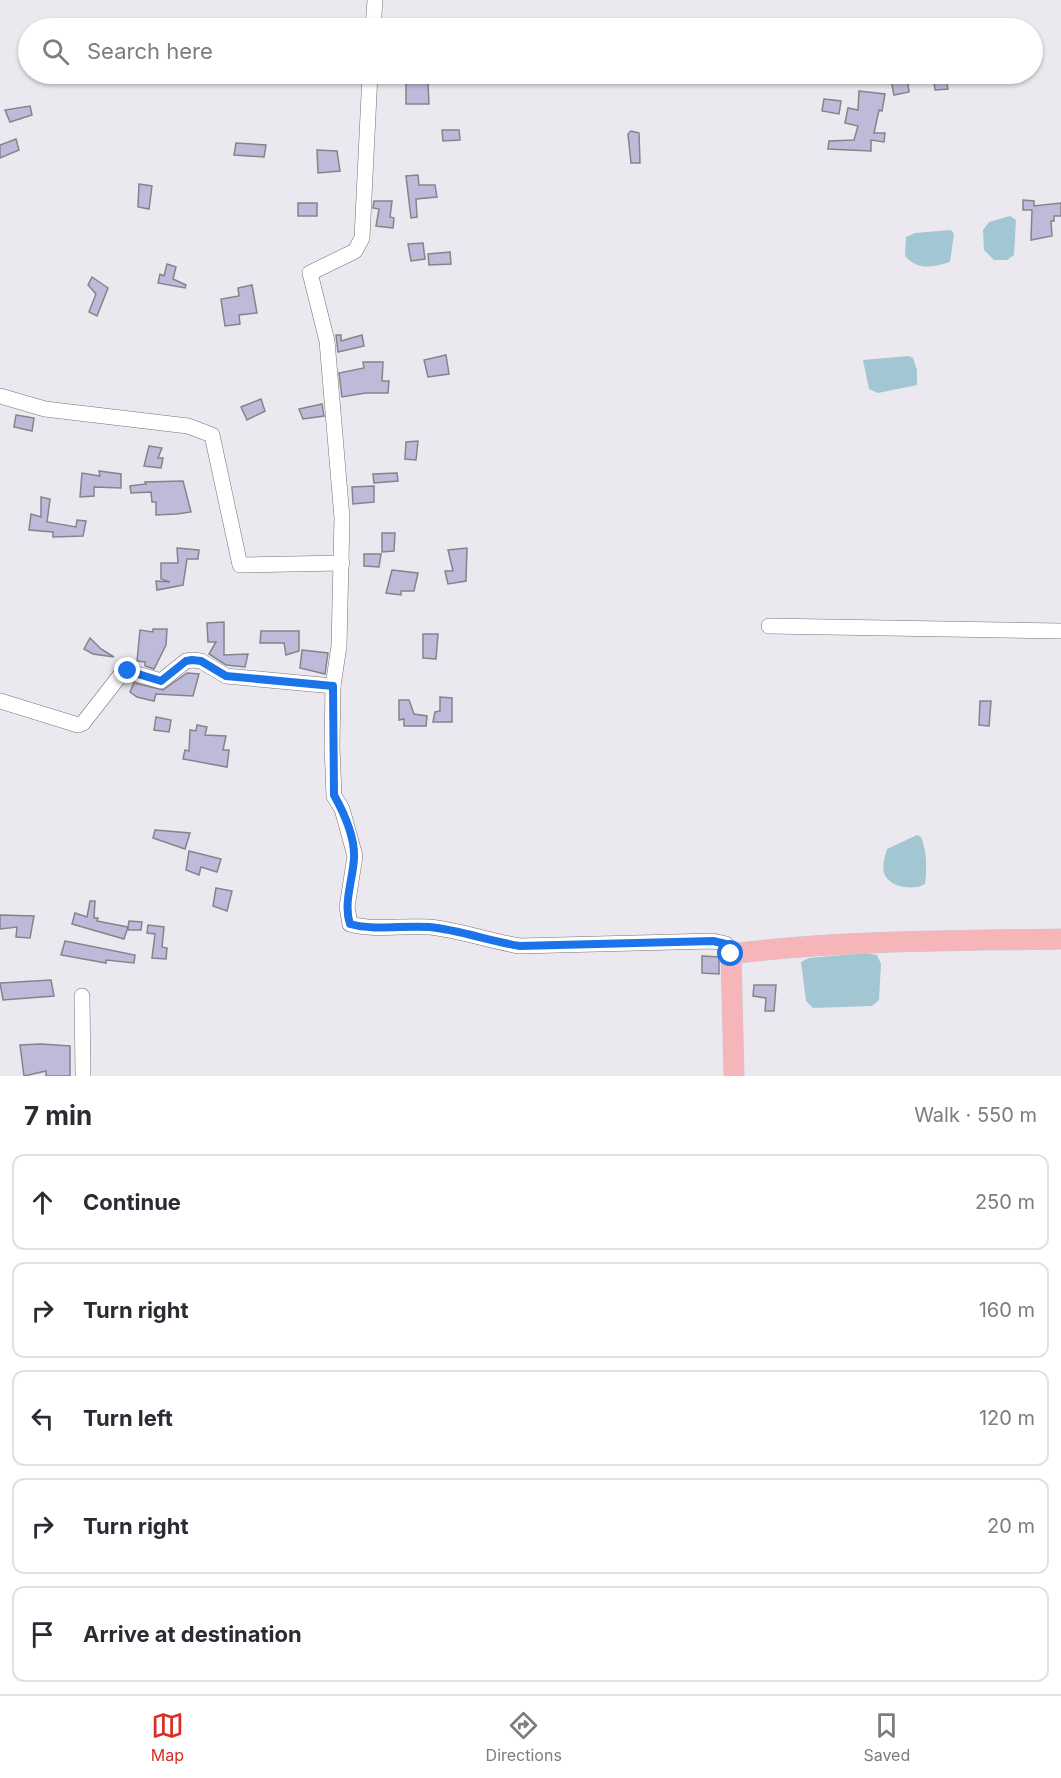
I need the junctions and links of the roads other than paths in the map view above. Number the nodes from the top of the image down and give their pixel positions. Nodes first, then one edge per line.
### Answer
1 (375, 0) edge
2 (374, 18) edge
3 (370, 84) edge
4 (0, 396) edge
5 (342, 563) junction
6 (769, 626) dead end
7 (1061, 632) edge
8 (333, 686) junction
9 (0, 701) edge
10 (1061, 939) edge
11 (731, 954) junction
12 (82, 996) dead end
13 (83, 1076) edge
14 (734, 1076) edge

1 - 2 street
3 - 5 street
4 - 5 street
5 - 8 street
6 - 7 street
8 - 9 street
8 - 11 street
10 - 11 main road
11 - 14 main road
12 - 13 street

